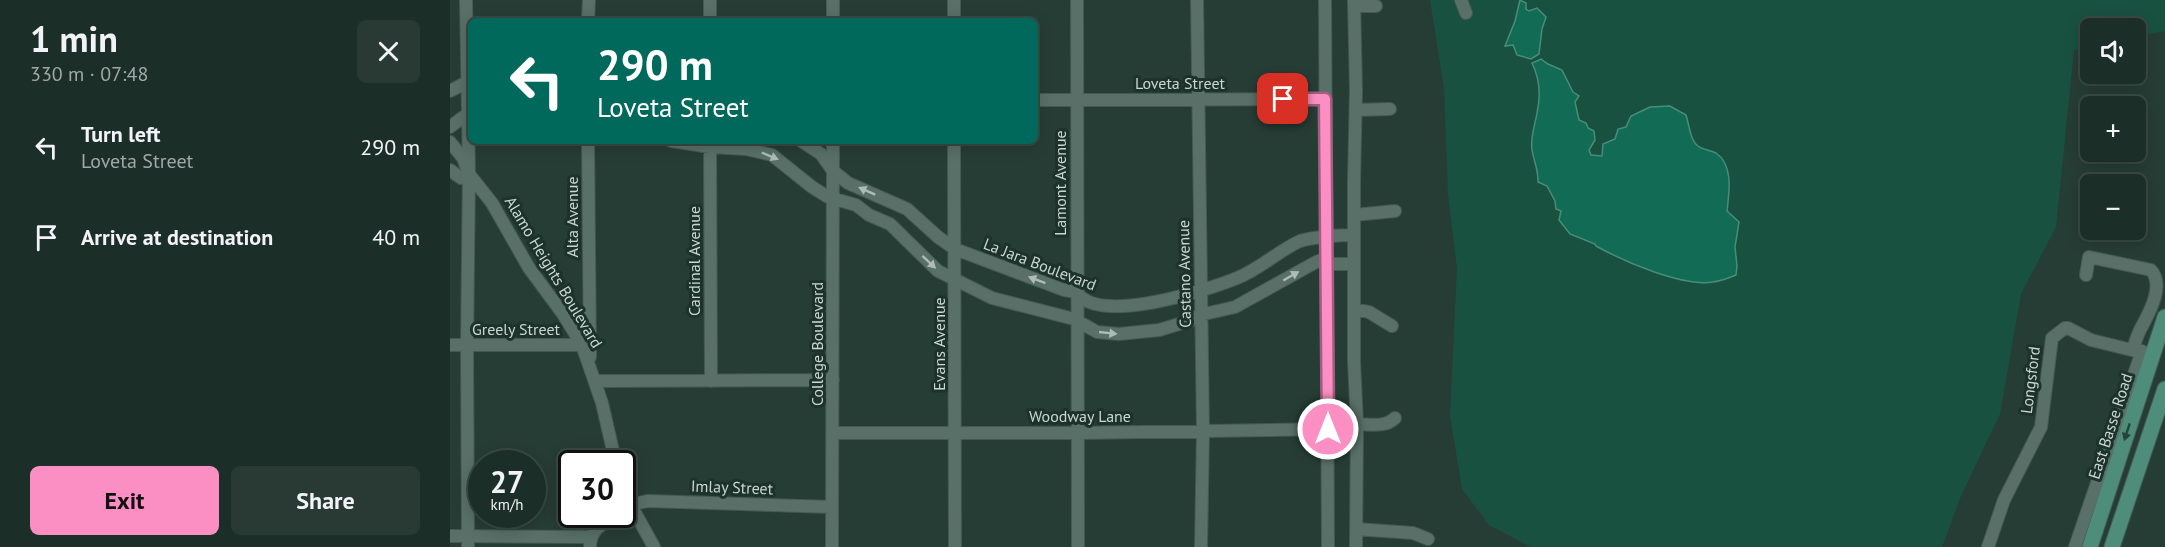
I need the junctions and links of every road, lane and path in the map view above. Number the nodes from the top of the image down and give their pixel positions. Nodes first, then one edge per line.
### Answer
1 (466, 0) edge
2 (589, 0) edge
3 (710, 0) edge
4 (833, 0) edge
5 (954, 0) edge
6 (1077, 0) edge
7 (1197, 0) edge
8 (1325, 0) edge
9 (1461, 0) edge
10 (1354, 3) edge
11 (1376, 6) dead end
12 (1466, 13) dead end
13 (588, 18) edge
14 (710, 18) edge
15 (833, 18) edge
16 (954, 18) edge
17 (468, 54) edge
18 (468, 82) edge
19 (450, 91) edge
20 (1325, 99) junction
21 (1038, 100) edge
22 (1077, 100) junction
23 (1199, 100) junction
24 (1356, 110) junction
25 (1390, 110) dead end
26 (468, 114) edge
27 (450, 127) edge
28 (450, 142) edge
29 (469, 144) edge
30 (588, 144) edge
31 (710, 144) edge
32 (806, 144) edge
33 (833, 144) edge
34 (954, 144) edge
35 (450, 170) edge
36 (833, 171) junction
37 (469, 174) junction
38 (833, 199) junction
39 (1395, 211) dead end
40 (1354, 214) junction
41 (1354, 235) junction
42 (1327, 238) junction
43 (955, 249) junction
44 (1328, 261) junction
45 (1354, 264) junction
46 (2086, 275) dead end
47 (955, 279) junction
48 (1200, 290) junction
49 (1077, 292) junction
50 (1355, 309) junction
51 (1200, 315) junction
52 (2165, 317) edge
53 (1077, 321) junction
54 (1392, 326) dead end
55 (450, 345) edge
56 (467, 345) junction
57 (582, 345) junction
58 (2142, 352) junction
59 (590, 364) junction
60 (833, 380) junction
61 (596, 381) junction
62 (711, 381) junction
63 (2165, 389) edge
64 (1395, 418) dead end
65 (1357, 424) junction
66 (1328, 429) junction
67 (1203, 431) junction
68 (833, 433) junction
69 (956, 433) junction
70 (1077, 433) junction
71 (613, 450) edge
72 (636, 506) edge
73 (832, 507) junction
74 (636, 522) edge
75 (598, 528) edge
76 (1356, 529) junction
77 (450, 536) edge
78 (1428, 539) dead end
79 (468, 541) edge
80 (590, 542) edge
81 (654, 547) edge
82 (832, 547) edge
83 (956, 547) edge
84 (1078, 547) edge
85 (1202, 547) edge
86 (1328, 547) edge
87 (1356, 547) edge
88 (1988, 547) edge
89 (2075, 547) edge
90 (2090, 547) edge
91 (2112, 547) edge

1 - 17 street
2 - 13 street
3 - 14 street
4 - 15 street
5 - 16 street
6 - 22 street, Lamont Avenue
7 - 23 street, Castano Avenue
8 - 20 street
9 - 12 street
10 - 11 street
10 - 24 street
18 - 19 street
20 - 23 street, Loveta Street
20 - 42 street
21 - 22 street, Loveta Street
22 - 23 street, Loveta Street
22 - 49 street, Lamont Avenue
23 - 48 street, Castano Avenue
24 - 25 street
24 - 40 street
26 - 27 street
28 - 37 street, Alamo Heights Boulevard
29 - 37 street
30 - 59 street, Alta Avenue
31 -> 38 street
31 - 62 street, Cardinal Avenue
32 - 36 street, La Jara Boulevard
33 - 36 street, College Boulevard
34 - 43 street, Evans Avenue
35 - 37 street
36 - 38 street, College Boulevard
43 -> 36 street, La Jara Boulevard
37 - 56 street
37 - 57 street, Alamo Heights Boulevard
38 -> 47 street
38 - 60 street, College Boulevard
39 - 40 street
40 - 41 street
41 - 42 street, La Jara Boulevard
41 - 45 street
42 - 44 street
42 - 48 street, La Jara Boulevard
43 - 47 street, Evans Avenue
49 -> 43 street, La Jara Boulevard
44 - 45 street
51 -> 44 street
44 - 66 street
45 - 50 street
46 - 58 street
47 - 53 street
47 - 69 street, Evans Avenue
48 - 49 street, La Jara Boulevard
48 - 51 street, Castano Avenue
49 - 53 street, Lamont Avenue
50 - 54 street
50 - 65 street
53 -> 51 street
51 - 67 street, Castano Avenue
52 - 58 main road, East Basse Road
53 - 70 street, Lamont Avenue
55 - 56 street, Greely Street
56 - 57 street, Greely Street
56 - 79 street
57 - 59 street, Alamo Heights Boulevard
58 - 88 street, Longsford
58 - 89 street
58 -> 90 main road, East Basse Road
59 - 61 street, Alamo Heights Boulevard
60 - 62 street
60 - 68 street, College Boulevard
61 - 62 street
61 - 71 street, Alamo Heights Boulevard
63 - 91 main road
64 - 65 street
65 - 76 street
66 - 67 street, Woodway Lane
66 - 86 street
67 - 70 street, Woodway Lane
67 - 85 street, Castano Avenue
68 - 69 street, Woodway Lane
68 - 73 street, College Boulevard
69 - 70 street, Woodway Lane
69 - 83 street, Evans Avenue
70 - 84 street, Lamont Avenue
72 - 73 street, Imlay Street
73 - 82 street, College Boulevard
74 - 81 street
75 - 80 street
76 - 78 street
76 - 87 street
77 - 79 street
79 - 80 street

